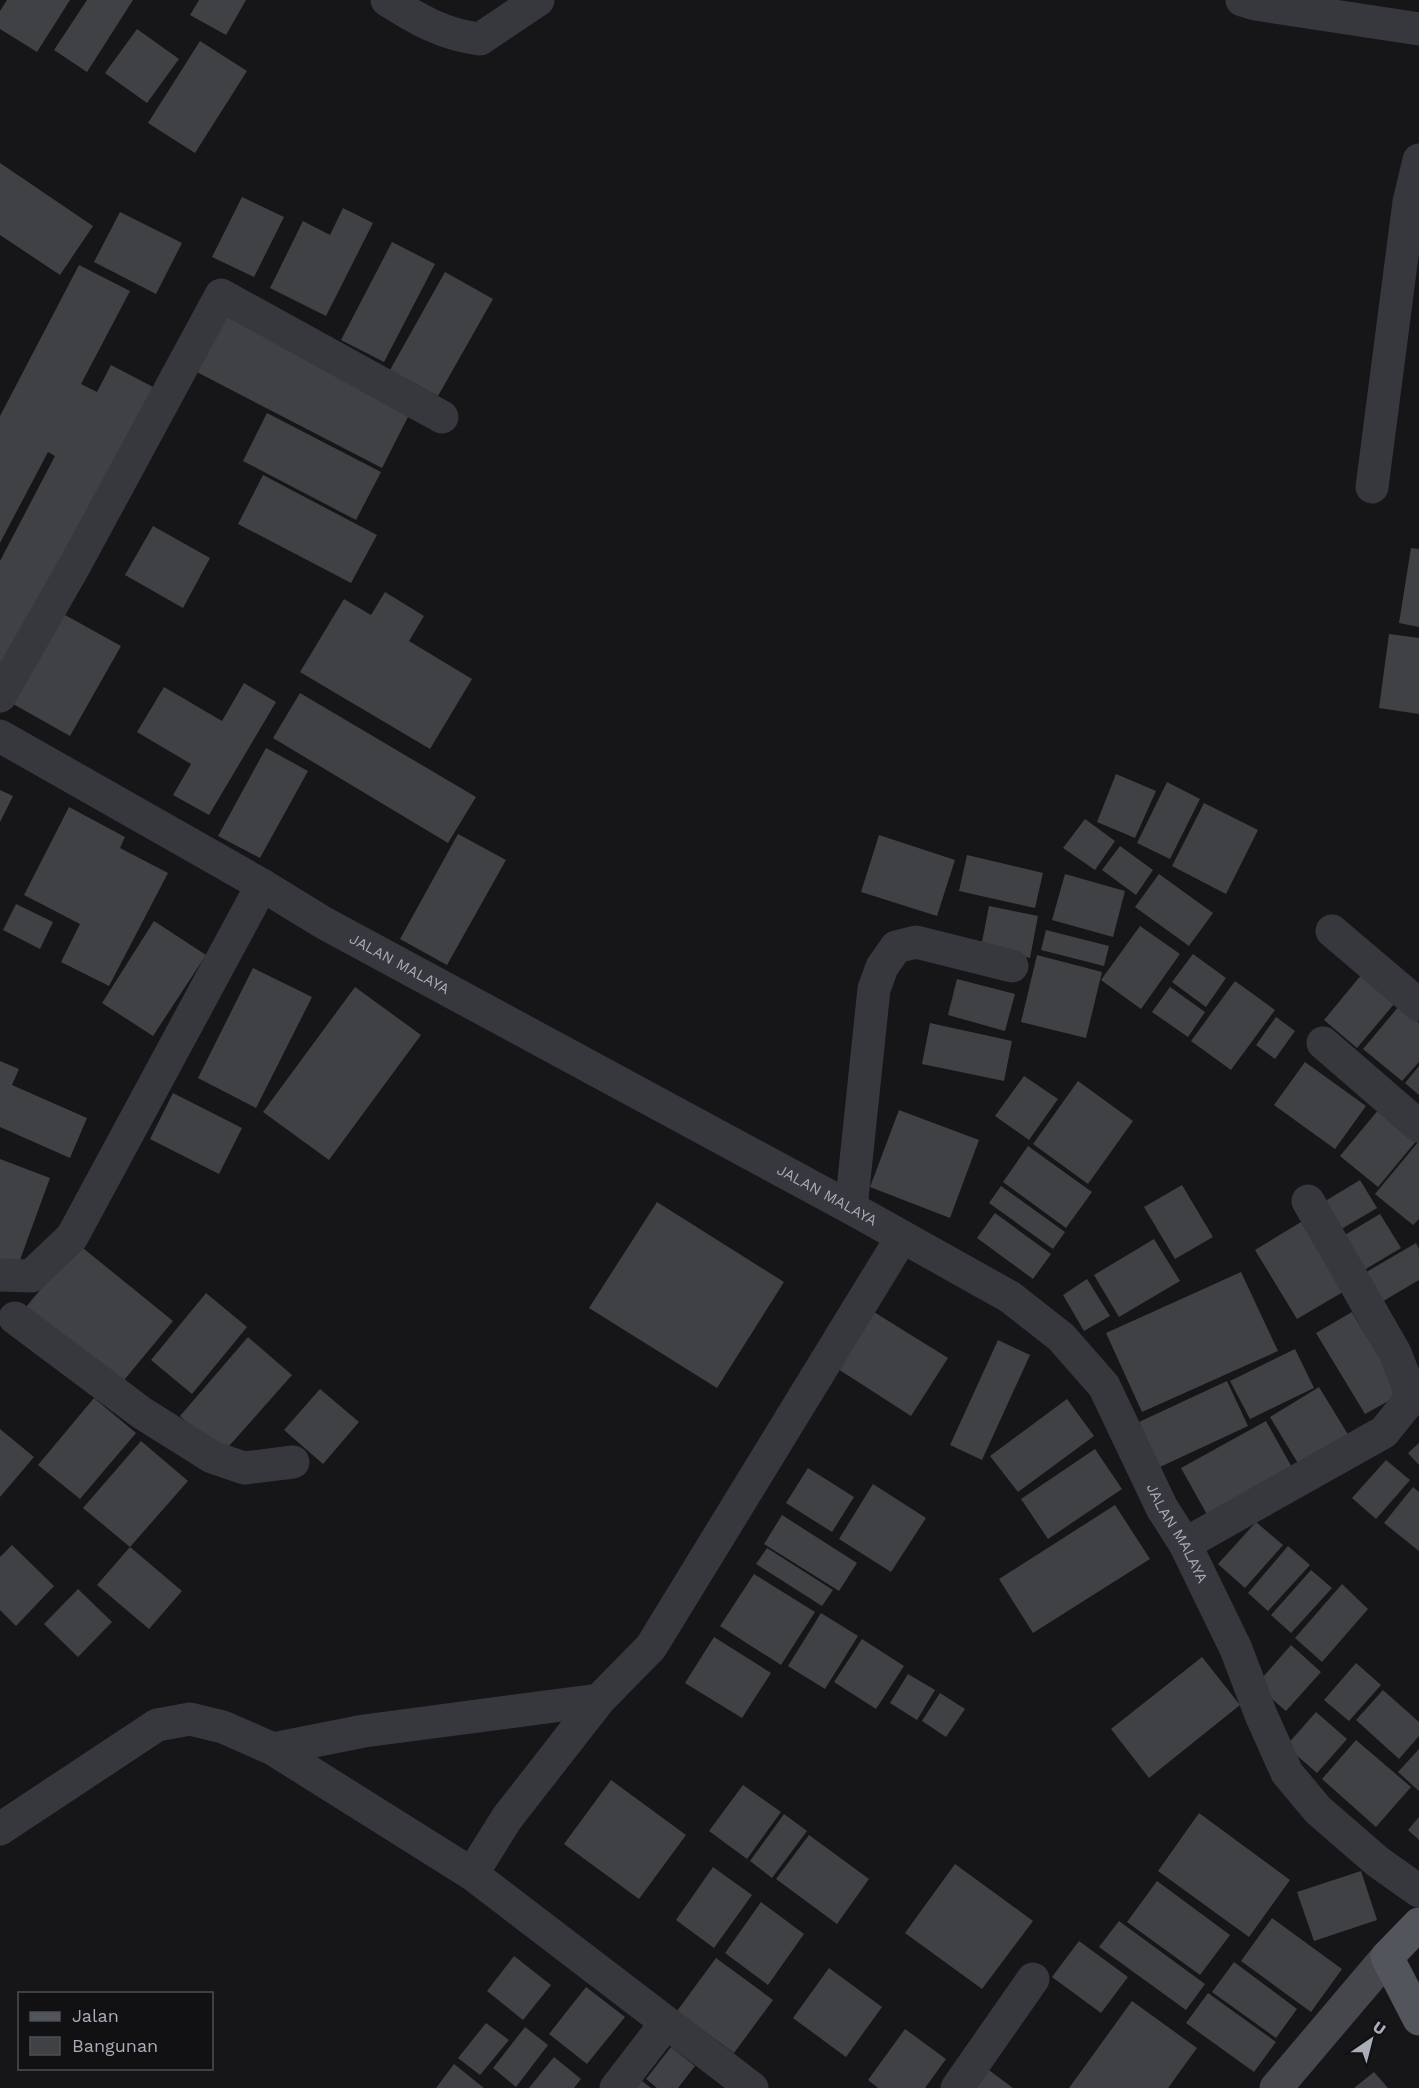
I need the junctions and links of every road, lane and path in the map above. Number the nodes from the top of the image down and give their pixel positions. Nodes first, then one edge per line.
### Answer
1 (387, 0) edge
2 (538, 0) edge
3 (1242, 0) edge
4 (1419, 29) edge
5 (1419, 160) edge
6 (442, 417) dead end
7 (1372, 487) dead end
8 (0, 696) edge
9 (0, 736) edge
10 (262, 885) junction
11 (1332, 932) dead end
12 (1012, 966) dead end
13 (1419, 1005) edge
14 (1323, 1043) dead end
15 (1419, 1126) edge
16 (1308, 1201) dead end
17 (851, 1208) junction
18 (902, 1237) junction
19 (15, 1276) edge
20 (8, 1328) edge
21 (293, 1462) dead end
22 (1185, 1544) junction
23 (599, 1700) junction
24 (273, 1749) junction
25 (0, 1829) edge
26 (472, 1874) junction
27 (1419, 1891) edge
28 (1419, 1924) edge
29 (1387, 1957) junction
30 (1033, 1979) dead end
31 (1419, 2019) edge
32 (666, 2023) junction
33 (616, 2088) edge
34 (752, 2088) edge
35 (957, 2088) edge
36 (1276, 2088) edge

1 - 2 street
3 - 4 street
5 - 7 street
6 - 8 street
9 - 10 street, JALAN MALAYA
10 - 17 street, JALAN MALAYA
10 - 19 street
11 - 13 street
12 - 17 street
14 - 15 street
16 - 22 street
17 - 18 street, JALAN MALAYA
18 - 22 street, JALAN MALAYA
18 - 23 street
19 - 20 street
20 - 21 street
22 - 27 street, JALAN MALAYA
23 - 24 street
23 - 26 street
24 - 25 street
24 - 26 street
26 - 32 street
28 - 29 main road
29 - 31 main road
29 - 36 main road
30 - 35 street
32 - 33 street
32 - 34 street

